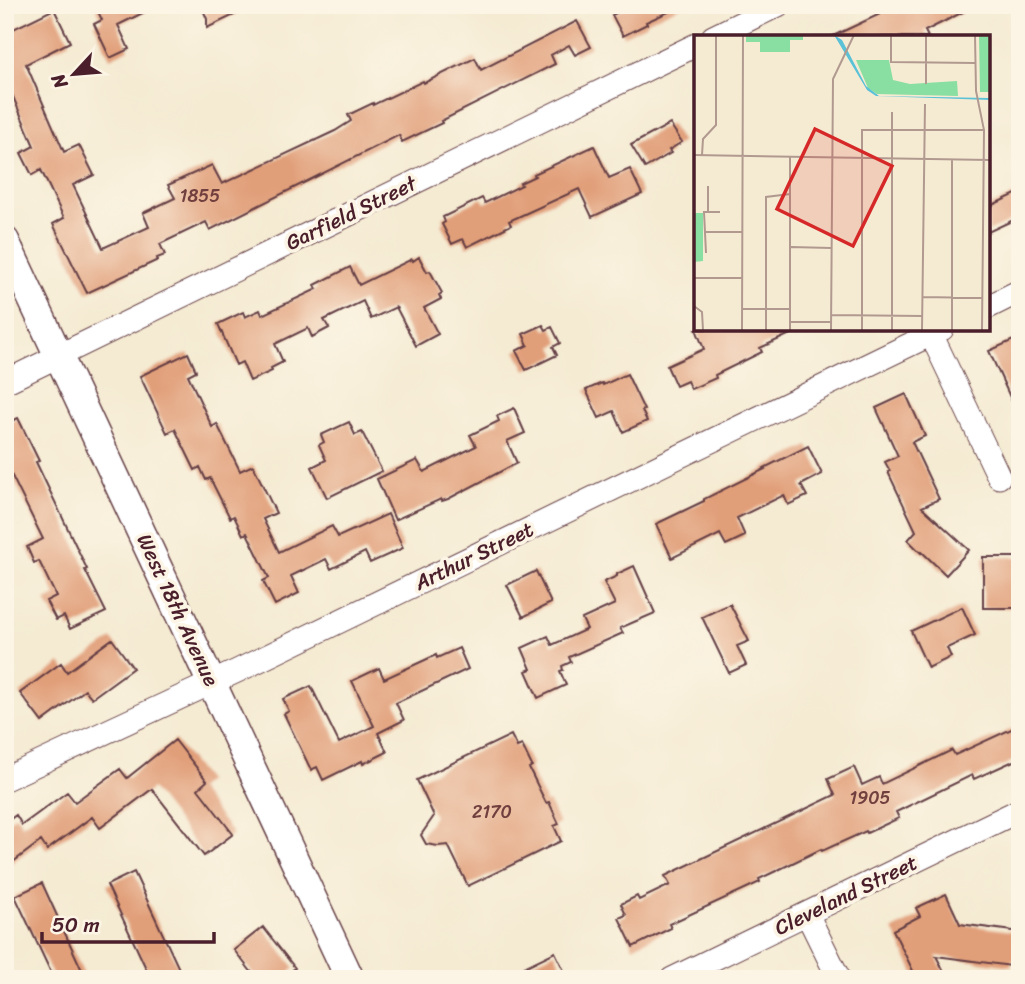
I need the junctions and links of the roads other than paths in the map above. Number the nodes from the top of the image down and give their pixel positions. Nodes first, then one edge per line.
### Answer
1 (778, 5) edge
2 (717, 35) edge
3 (694, 46) edge
4 (5, 241) edge
5 (1020, 291) edge
6 (990, 306) edge
7 (937, 332) edge
8 (59, 355) junction
9 (5, 382) edge
10 (999, 477) dead end
11 (211, 683) junction
12 (5, 779) edge
13 (1020, 810) edge
14 (807, 914) junction
15 (350, 979) edge
16 (672, 979) edge
17 (839, 979) edge

1 - 2 street
3 - 8 street, Garfield Street
4 - 8 main road, West 18th Avenue
5 - 6 street
7 - 10 street
7 - 11 street, Arthur Street
8 - 9 street, Garfield Street
8 - 11 main road, West 18th Avenue
11 - 12 street, Arthur Street
11 - 15 main road, West 18th Avenue
13 - 14 street, Cleveland Street
14 - 16 street, Cleveland Street
14 - 17 street

